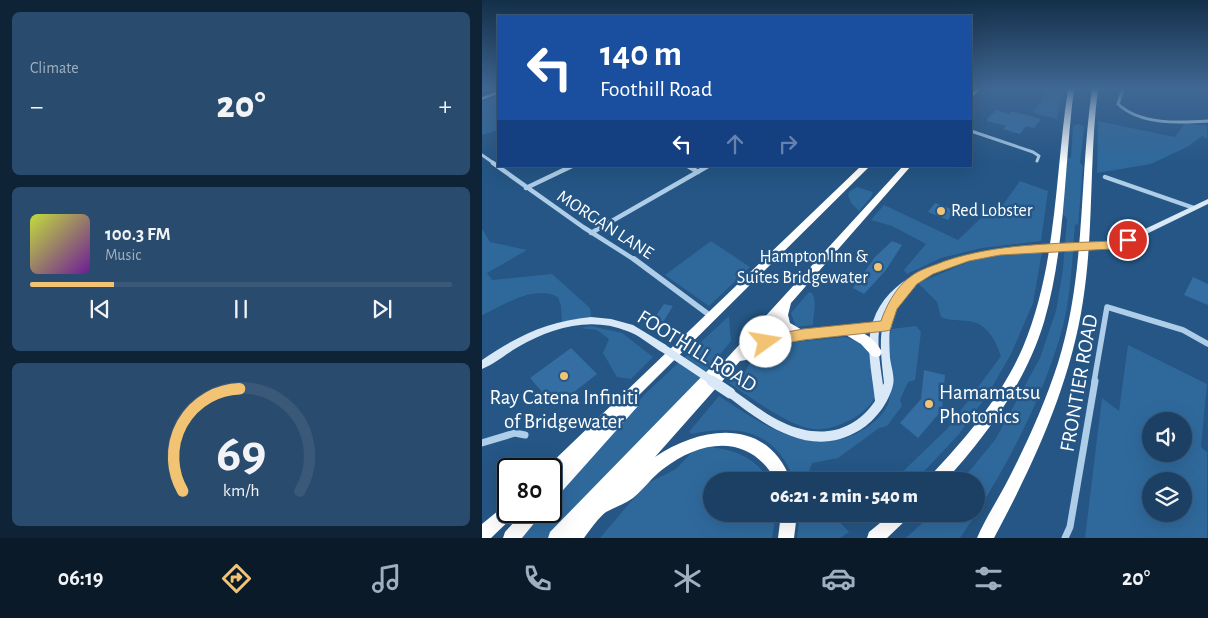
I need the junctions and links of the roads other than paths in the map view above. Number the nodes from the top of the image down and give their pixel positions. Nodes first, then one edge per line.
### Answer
1 (1068, 114) edge
2 (1093, 114) edge
3 (1136, 114) edge
4 (1208, 121) edge
5 (972, 130) edge
6 (483, 158) edge
7 (1037, 161) dead end
8 (570, 167) edge
9 (690, 167) edge
10 (706, 167) edge
11 (865, 167) edge
12 (906, 167) edge
13 (698, 172) junction
14 (1105, 176) dead end
15 (526, 188) junction
16 (1208, 201) edge
17 (1194, 208) junction
18 (591, 232) junction
19 (789, 298) junction
20 (712, 317) junction
21 (769, 320) junction
22 (880, 327) junction
23 (845, 330) junction
24 (803, 334) junction
25 (1208, 344) edge
26 (876, 352) junction
27 (731, 362) junction
28 (482, 364) edge
29 (656, 371) junction
30 (880, 401) junction
31 (525, 435) dead end
32 (482, 443) edge
33 (562, 462) edge
34 (779, 472) edge
35 (944, 472) edge
36 (562, 482) edge
37 (599, 509) junction
38 (497, 521) edge
39 (788, 522) edge
40 (893, 522) edge
41 (524, 523) edge
42 (482, 535) edge
43 (510, 538) edge
44 (556, 538) edge
45 (573, 538) edge
46 (786, 538) edge
47 (875, 538) edge
48 (985, 538) edge
49 (1066, 538) edge

1 - 35 highway
2 - 48 highway
3 - 4 street
5 - 7 street
6 - 15 street, MORGAN LANE
8 - 15 street
9 - 13 street
10 - 13 street
11 - 20 highway
12 - 19 highway
13 - 18 street
14 - 17 street
15 - 18 street, MORGAN LANE
16 - 17 street, FOOTHILL ROAD
17 - 22 street, FOOTHILL ROAD, bridge
18 - 20 street, MORGAN LANE
19 - 21 highway
19 - 24 highway
20 - 29 highway
21 - 27 highway
21 - 44 highway
22 - 23 highway
22 - 26 street, FOOTHILL ROAD
22 - 30 street, FOOTHILL ROAD
23 - 24 highway
23 - 26 highway
24 - 27 highway
25 - 49 street, FRONTIER ROAD
26 - 30 street, FOOTHILL ROAD
27 - 37 highway
28 - 30 street, FOOTHILL ROAD, bridge
29 - 33 highway
29 - 36 highway
31 - 32 street
34 - 37 highway
37 - 45 highway
38 - 42 highway
39 - 46 highway
40 - 47 highway
41 - 43 highway

